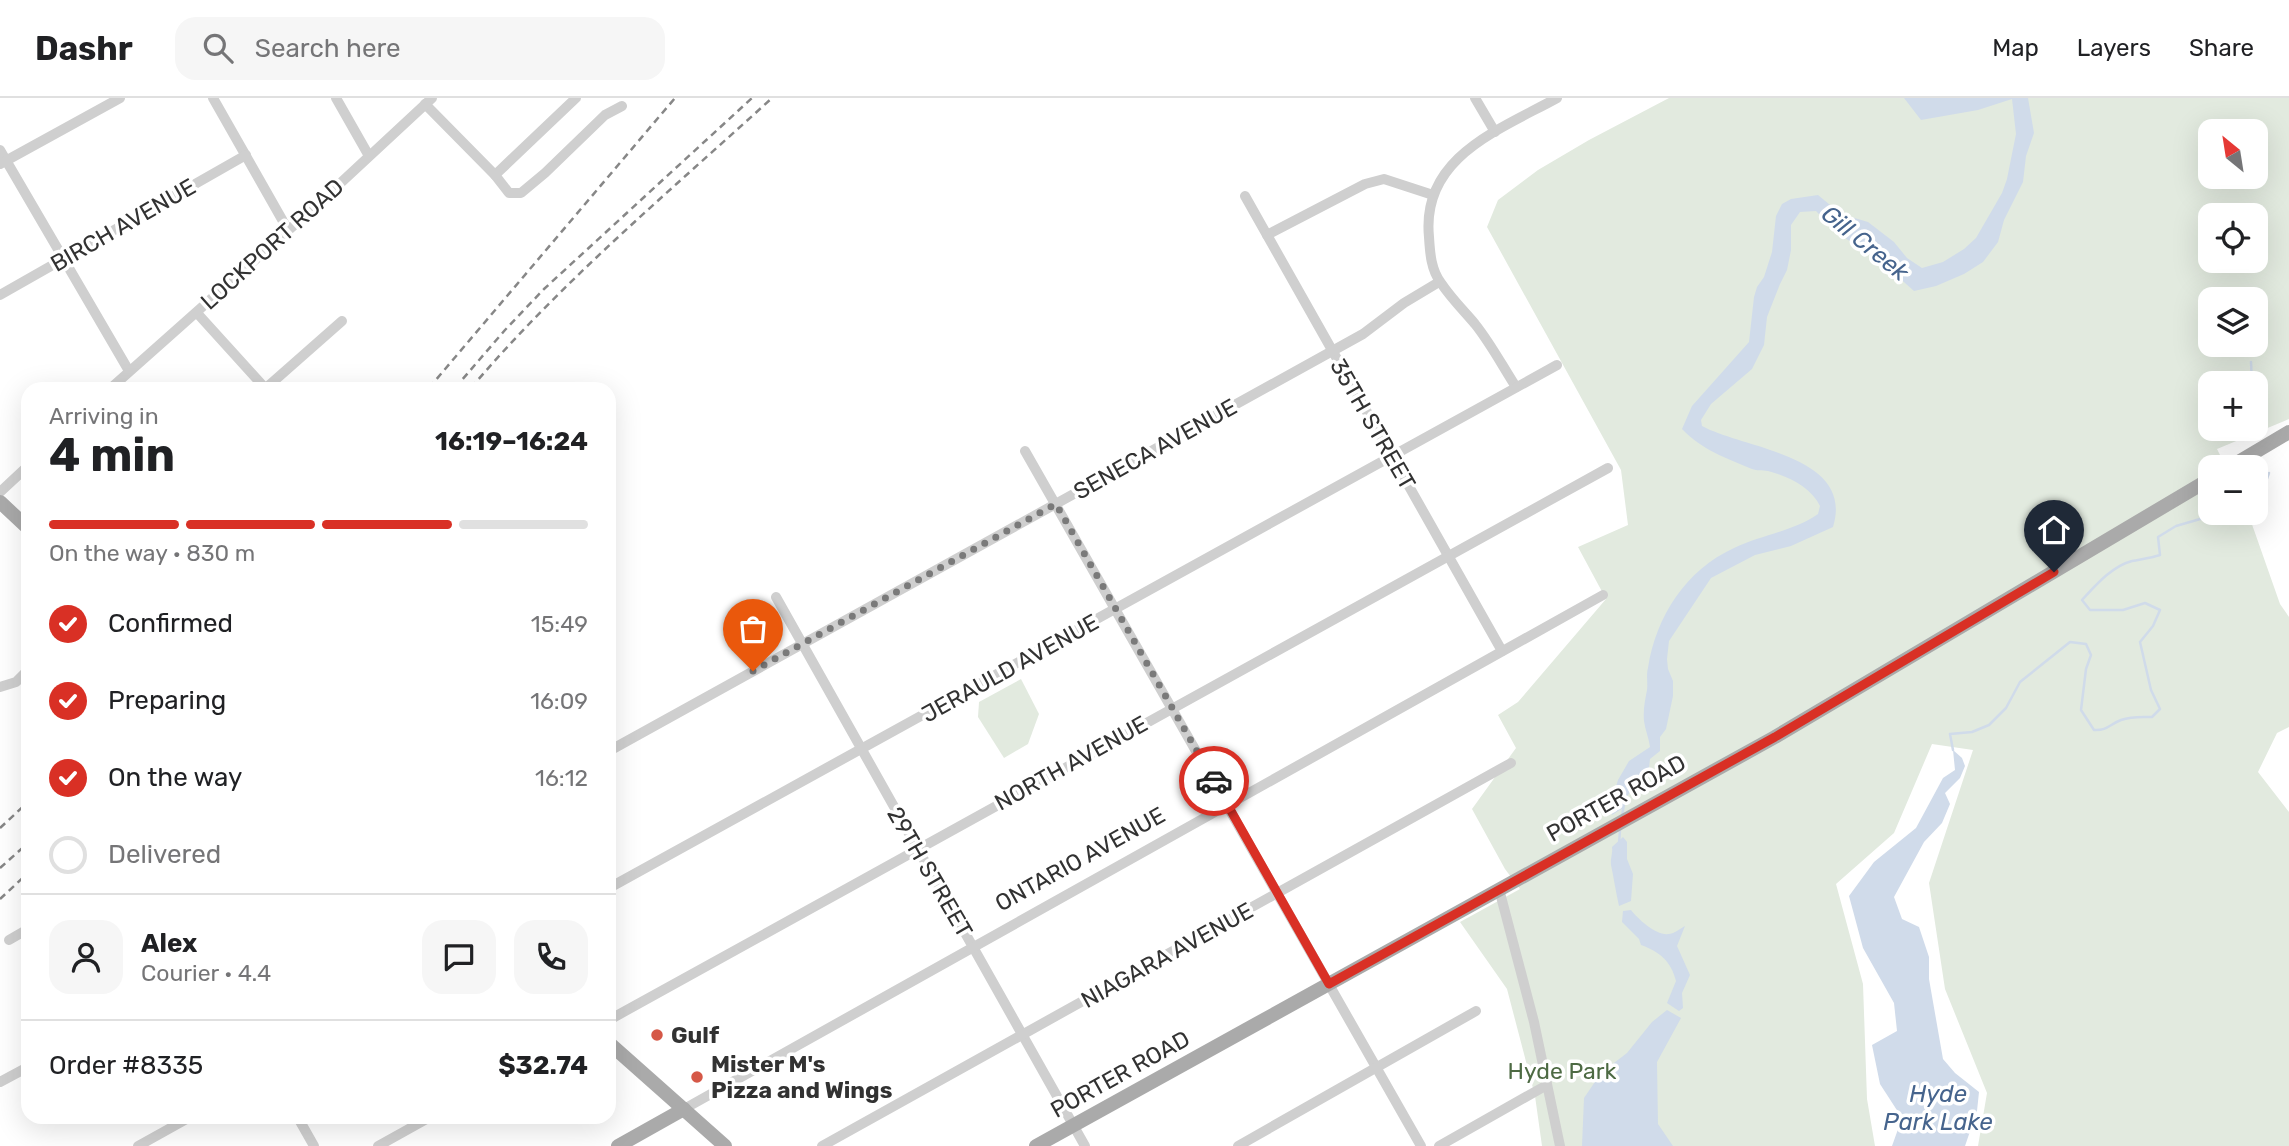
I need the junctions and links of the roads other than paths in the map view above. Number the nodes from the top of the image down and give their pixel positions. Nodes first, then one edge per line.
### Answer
1 (120, 98) edge
2 (213, 98) edge
3 (336, 98) edge
4 (576, 98) edge
5 (1475, 98) edge
6 (1557, 98) edge
7 (428, 101) edge
8 (622, 106) dead end
9 (1495, 132) junction
10 (246, 155) junction
11 (369, 156) junction
12 (2, 158) edge
13 (495, 175) junction
14 (1433, 195) junction
15 (1245, 196) dead end
16 (288, 230) junction
17 (1267, 235) junction
18 (64, 259) junction
19 (1439, 282) junction
20 (0, 295) edge
21 (197, 313) junction
22 (341, 321) dead end
23 (1331, 351) junction
24 (1557, 365) dead end
25 (129, 371) junction
26 (117, 382) edge
27 (260, 382) edge
28 (273, 382) edge
29 (1516, 387) junction
30 (2289, 432) edge
31 (1025, 451) dead end
32 (2250, 455) edge
33 (1392, 457) junction
34 (1608, 468) dead end
35 (21, 472) edge
36 (2198, 486) edge
37 (0, 492) edge
38 (0, 502) edge
39 (1056, 504) junction
40 (21, 522) edge
41 (1448, 554) junction
42 (1603, 595) dead end
43 (776, 597) dead end
44 (1115, 609) junction
45 (801, 644) junction
46 (1502, 651) junction
47 (21, 677) edge
48 (0, 687) edge
49 (1171, 707) junction
50 (616, 747) edge
51 (861, 750) junction
52 (1511, 763) dead end
53 (1227, 803) junction
54 (917, 849) junction
55 (616, 884) edge
56 (1499, 889) junction
57 (1278, 893) junction
58 (21, 933) edge
59 (9, 940) dead end
60 (972, 946) junction
61 (1329, 984) junction
62 (1476, 1011) dead end
63 (616, 1016) edge
64 (1024, 1034) junction
65 (616, 1049) edge
66 (1376, 1068) junction
67 (21, 1071) edge
68 (0, 1082) edge
69 (1547, 1085) junction
70 (684, 1108) junction
71 (178, 1124) edge
72 (302, 1124) edge
73 (418, 1124) edge
74 (1073, 1126) junction
75 (138, 1146) edge
76 (314, 1146) edge
77 (378, 1146) edge
78 (618, 1146) edge
79 (725, 1146) edge
80 (822, 1146) edge
81 (1036, 1146) edge
82 (1085, 1146) edge
83 (1238, 1146) edge
84 (1421, 1146) edge
85 (1438, 1146) edge
86 (1560, 1146) edge

1 - 12 street
2 - 10 street
3 - 11 street
4 - 13 street
5 - 9 street
6 - 9 street
7 - 11 street, LOCKPORT ROAD
7 - 13 street
8 - 13 street
9 - 14 street
10 - 16 street
10 - 18 street, BIRCH AVENUE
11 - 16 street, LOCKPORT ROAD
12 - 18 street
14 - 17 street
14 - 19 street
15 - 17 street, 35TH STREET
16 - 21 street, LOCKPORT ROAD
17 - 23 street, 35TH STREET
18 - 20 street, BIRCH AVENUE
18 - 25 street
19 - 23 street, SENECA AVENUE
19 - 29 street
21 - 25 street, LOCKPORT ROAD
21 - 27 street
22 - 28 street
23 - 33 street, 35TH STREET
23 - 39 street, SENECA AVENUE
24 - 29 street, JERAULD AVENUE
25 - 26 street, LOCKPORT ROAD
29 - 33 street, JERAULD AVENUE
30 - 32 main road
31 - 39 street
33 - 41 street, 35TH STREET
33 - 44 street, JERAULD AVENUE
34 - 41 street, NORTH AVENUE
35 - 37 street
36 - 56 main road, PORTER ROAD
38 - 40 main road
39 - 44 street
39 - 45 street, SENECA AVENUE
41 - 46 street, 35TH STREET
41 - 49 street, NORTH AVENUE
42 - 46 street, ONTARIO AVENUE
43 - 45 street, 29TH STREET
44 - 49 street
44 - 51 street, JERAULD AVENUE
45 - 50 street, SENECA AVENUE
45 - 51 street, 29TH STREET
46 - 53 street, ONTARIO AVENUE
47 - 48 street
49 - 53 street
49 - 54 street, NORTH AVENUE
51 - 54 street, 29TH STREET
51 - 55 street, JERAULD AVENUE
52 - 57 street, NIAGARA AVENUE
53 - 57 street
53 - 60 street, ONTARIO AVENUE
54 - 60 street, 29TH STREET
54 - 63 street, NORTH AVENUE
56 - 61 main road, PORTER ROAD
56 - 69 street
57 - 61 street
57 - 64 street, NIAGARA AVENUE
58 - 59 street
60 - 64 street, 29TH STREET
60 - 70 street, ONTARIO AVENUE
61 - 66 street
61 - 74 main road, PORTER ROAD
62 - 66 street
64 - 74 street, 29TH STREET
64 - 80 street, NIAGARA AVENUE
65 - 70 main road
66 - 83 street
66 - 84 street
67 - 68 street
69 - 85 street
69 - 86 street
70 - 78 main road, ONTARIO AVENUE
70 - 79 main road
71 - 75 street
72 - 76 street
73 - 77 street
74 - 81 main road, PORTER ROAD
74 - 82 street, 29TH STREET

